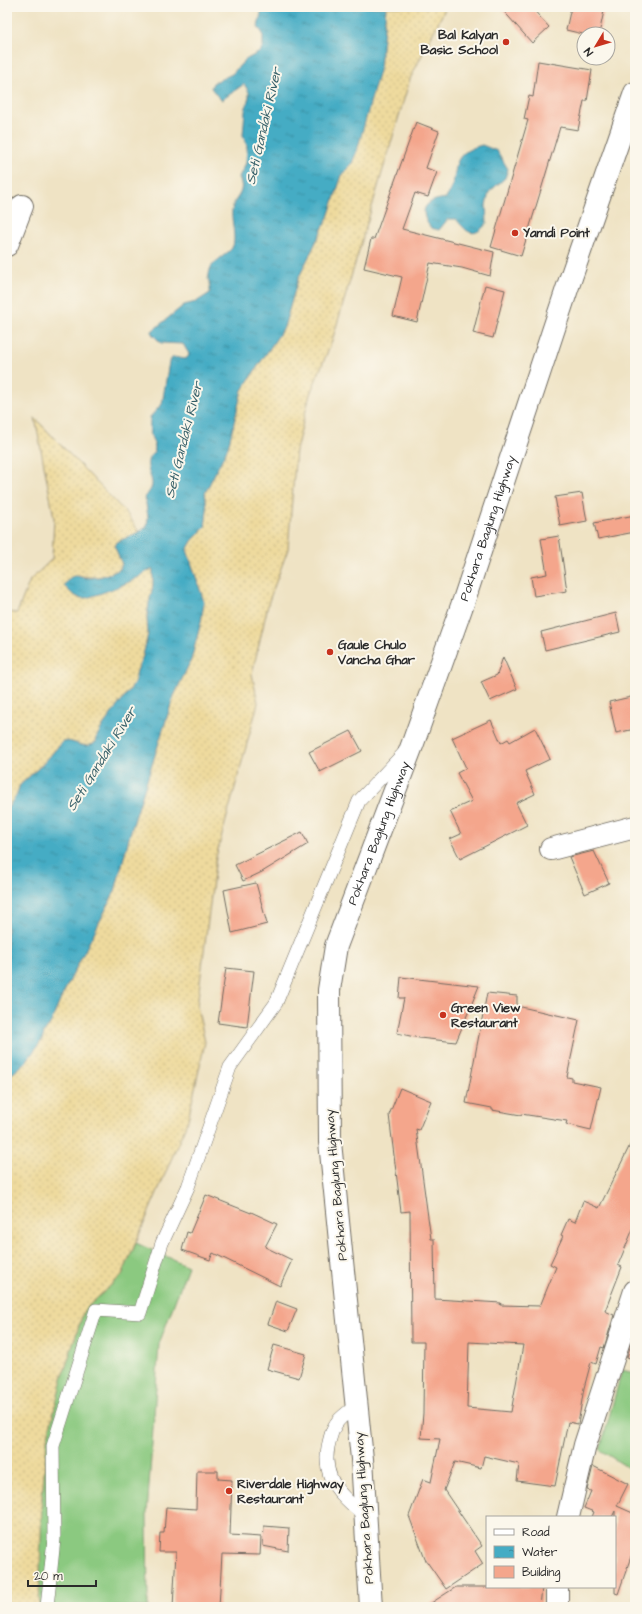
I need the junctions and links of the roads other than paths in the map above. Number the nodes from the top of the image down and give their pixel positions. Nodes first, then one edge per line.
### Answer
1 (635, 93) edge
2 (22, 206) dead end
3 (7, 245) edge
4 (413, 743) junction
5 (635, 827) edge
6 (551, 849) dead end
7 (635, 1291) edge
8 (357, 1405) junction
9 (366, 1516) junction
10 (568, 1516) edge
11 (557, 1588) edge
12 (47, 1607) edge
13 (371, 1607) edge
14 (557, 1607) edge

1 - 4 main road, Pokhara Baglung Highway
2 - 3 main road
4 - 8 main road, Pokhara Baglung Highway
4 - 12 lane
5 - 6 main road
7 - 10 main road
8 - 9 main road, Pokhara Baglung Highway
8 - 9 lane
9 - 13 main road, Pokhara Baglung Highway
11 - 14 main road

